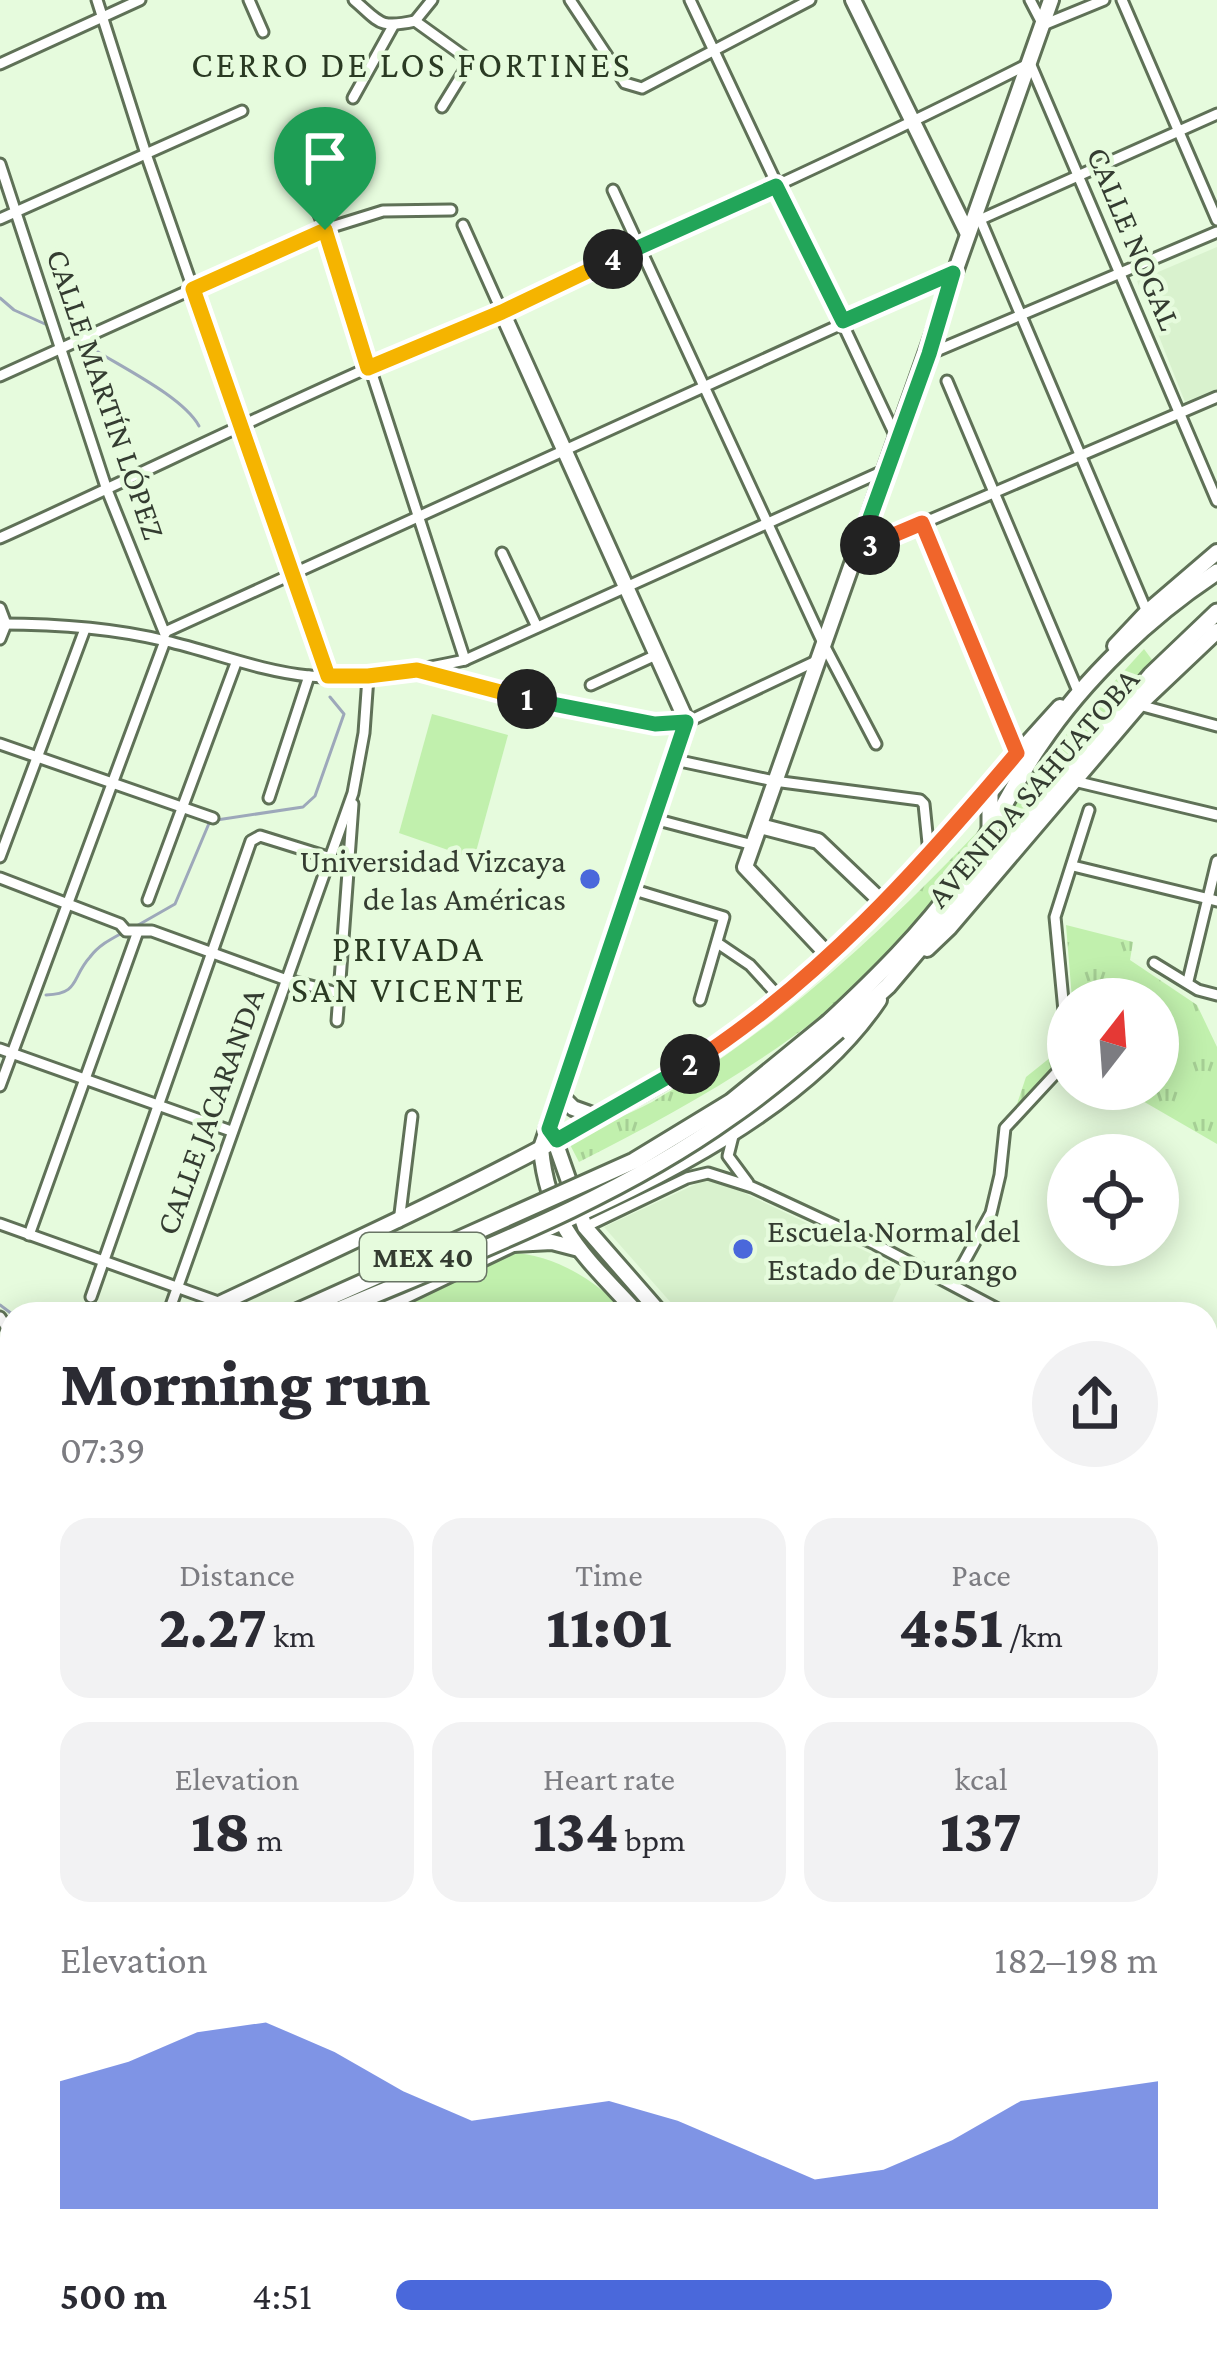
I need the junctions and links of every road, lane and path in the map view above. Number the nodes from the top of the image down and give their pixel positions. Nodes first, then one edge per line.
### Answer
1 (97, 0) edge
2 (140, 0) edge
3 (249, 0) edge
4 (354, 0) edge
5 (432, 0) edge
6 (570, 0) edge
7 (690, 0) edge
8 (810, 0) edge
9 (853, 0) edge
10 (1030, 0) edge
11 (1051, 0) edge
12 (1105, 0) edge
13 (1122, 0) edge
14 (103, 16) junction
15 (415, 21) junction
16 (1043, 25) junction
17 (393, 26) junction
18 (263, 32) dead end
19 (713, 50) junction
20 (1030, 63) junction
21 (0, 64) edge
22 (353, 98) dead end
23 (442, 107) dead end
24 (242, 112) dead end
25 (1217, 114) edge
26 (911, 121) junction
27 (1178, 131) junction
28 (146, 154) junction
29 (0, 164) edge
30 (301, 171) dead end
31 (1079, 175) junction
32 (776, 186) junction
33 (613, 190) dead end
34 (451, 210) dead end
35 (17, 212) junction
36 (0, 219) edge
37 (980, 219) junction
38 (1217, 220) edge
39 (463, 225) dead end
40 (325, 230) junction
41 (967, 232) junction
42 (1217, 232) edge
43 (638, 247) junction
44 (953, 273) junction
45 (1122, 275) junction
46 (193, 289) junction
47 (502, 312) junction
48 (1020, 317) junction
49 (843, 321) junction
50 (58, 349) junction
51 (929, 354) junction
52 (368, 368) junction
53 (0, 376) edge
54 (947, 381) dead end
55 (703, 384) junction
56 (1217, 397) edge
57 (1180, 414) junction
58 (240, 429) junction
59 (898, 441) junction
60 (564, 451) junction
61 (1078, 455) junction
62 (888, 469) junction
63 (106, 490) junction
64 (992, 492) junction
65 (1217, 501) edge
66 (419, 515) junction
67 (765, 521) junction
68 (922, 523) junction
69 (0, 538) edge
70 (858, 551) junction
71 (1217, 552) edge
72 (502, 553) dead end
73 (1217, 572) edge
74 (290, 575) junction
75 (625, 588) junction
76 (0, 608) edge
77 (1147, 612) junction
78 (1217, 612) edge
79 (3, 624) edge
80 (537, 627) junction
81 (86, 629) junction
82 (1217, 631) edge
83 (165, 636) junction
84 (0, 639) edge
85 (823, 644) junction
86 (1209, 645) edge
87 (656, 655) junction
88 (466, 661) junction
89 (816, 661) junction
90 (236, 663) junction
91 (417, 670) junction
92 (309, 676) junction
93 (328, 676) junction
94 (368, 676) junction
95 (591, 686) dead end
96 (1078, 692) junction
97 (1139, 705) junction
98 (686, 722) junction
99 (1217, 726) edge
100 (0, 744) edge
101 (876, 744) dead end
102 (1024, 755) junction
103 (38, 757) junction
104 (675, 760) junction
105 (1070, 780) junction
106 (110, 782) junction
107 (774, 782) junction
108 (990, 784) junction
109 (353, 793) junction
110 (268, 798) dead end
111 (181, 806) junction
112 (1089, 811) dead end
113 (1217, 815) edge
114 (213, 818) dead end
115 (654, 819) junction
116 (760, 826) junction
117 (990, 832) junction
118 (753, 845) junction
119 (929, 854) junction
120 (0, 857) edge
121 (328, 859) junction
122 (1217, 861) edge
123 (350, 864) junction
124 (1073, 866) junction
125 (0, 878) edge
126 (631, 889) junction
127 (148, 900) dead end
128 (1212, 900) edge
129 (66, 901) junction
130 (882, 902) junction
131 (137, 934) junction
132 (719, 944) junction
133 (212, 953) junction
134 (828, 955) junction
135 (1154, 963) dead end
136 (284, 979) junction
137 (1188, 982) junction
138 (888, 986) junction
139 (338, 993) junction
140 (1217, 995) edge
141 (780, 998) junction
142 (700, 1000) dead end
143 (337, 1021) dead end
144 (834, 1026) junction
145 (6, 1051) edge
146 (85, 1080) junction
147 (0, 1086) edge
148 (560, 1096) junction
149 (157, 1105) junction
150 (412, 1116) dead end
151 (598, 1117) junction
152 (737, 1129) junction
153 (231, 1131) junction
154 (553, 1134) junction
155 (541, 1148) junction
156 (752, 1187) junction
157 (399, 1222) junction
158 (560, 1223) junction
159 (0, 1224) edge
160 (586, 1227) junction
161 (29, 1235) junction
162 (513, 1244) junction
163 (580, 1250) junction
164 (104, 1263) junction
165 (952, 1284) junction
166 (175, 1287) junction
167 (91, 1298) dead end
168 (171, 1302) edge
169 (218, 1302) edge
170 (223, 1302) edge
171 (319, 1302) edge
172 (356, 1302) edge
173 (392, 1302) edge
174 (627, 1302) edge
175 (651, 1302) edge
176 (984, 1302) edge

1 - 14 street
2 - 14 street
3 - 18 street
4 - 17 street
5 - 15 street
6 - 19 street
7 - 19 street
8 - 19 street
9 - 26 street
10 - 16 street
11 - 16 street
12 - 16 street
13 - 27 street
14 - 21 street
14 - 28 street
15 - 17 street
15 - 23 street
16 - 20 street
17 - 22 street
19 - 32 street
20 - 26 street
20 - 31 street, CALLE NOGAL
20 - 41 street
24 - 28 street
25 - 27 street
26 - 32 street
26 - 41 street
27 - 31 street
27 - 38 street
28 - 35 street
28 - 46 street
29 - 35 street, CALLE MARTÍN LÓPEZ
30 - 40 street
31 - 37 street
31 - 45 street, CALLE NOGAL
32 - 43 street
32 - 49 street
33 - 43 street
34 - 40 street
35 - 36 street
35 - 50 street, CALLE MARTÍN LÓPEZ
37 - 41 street
37 - 48 street
39 - 47 street
40 - 46 street
40 - 52 street
41 - 44 street
42 - 45 street
43 - 47 street
43 - 55 street
44 - 49 street
44 - 51 street
45 - 48 street
45 - 57 street, CALLE NOGAL
46 - 50 street
46 - 58 street
47 - 52 street
47 - 60 street
48 - 51 street
48 - 61 street
49 - 55 street
49 - 59 street
50 - 53 street
50 - 63 street, CALLE MARTÍN LÓPEZ
51 - 59 street
52 - 58 street
52 - 66 street
54 - 64 street
55 - 60 street
55 - 67 street
56 - 57 street
57 - 61 street
57 - 65 street, CALLE NOGAL
58 - 63 street
58 - 74 street
59 - 62 street
60 - 66 street
60 - 75 street
61 - 64 street
61 - 77 street
62 - 67 street
62 - 70 street
63 - 69 street
63 - 83 street, CALLE MARTÍN LÓPEZ
64 - 68 street
64 - 96 street
66 - 74 street
66 - 88 street
67 - 75 street
67 - 85 street
68 - 70 street
68 - 102 street
70 - 85 street
71 - 77 street, AVENIDA SAHUATOBA
72 - 80 street
73 - 96 main road, AVENIDA SAHUATOBA / MEX 40
74 - 83 street
74 - 93 street
75 - 80 street
75 - 87 street
76 - 79 street
77 - 96 street, AVENIDA SAHUATOBA
78 - 105 main road, AVENIDA SAHUATOBA / MEX 40
79 - 81 street
79 - 84 street
80 - 88 street
81 - 83 street
81 - 103 street
82 - 86 street, AVENIDA SAHUATOBA
83 - 90 street
83 - 106 street
85 - 89 street
85 - 101 street
86 - 97 street, AVENIDA SAHUATOBA
87 - 95 street
87 - 98 street
88 - 91 street
89 - 98 street
89 - 107 street
90 - 92 street
90 - 111 street
91 - 94 street
91 - 98 street
92 - 93 street
92 - 110 street
93 - 94 street
94 - 109 street, CALLE JACARANDA
96 - 102 street, AVENIDA SAHUATOBA
96 - 102 main road, MEX 40
97 - 99 street
97 - 105 street, AVENIDA SAHUATOBA
98 - 104 street
100 - 103 street
102 - 108 street, AVENIDA SAHUATOBA
102 - 117 main road, AVENIDA SAHUATOBA / MEX 40
103 - 106 street
103 - 120 street
104 - 107 street
104 - 115 street
105 - 113 street
105 - 138 main road, AVENIDA SAHUATOBA / MEX 40
106 - 111 street
106 - 129 street
107 - 116 street
107 - 119 street
108 - 117 main road
108 - 119 street, AVENIDA SAHUATOBA
109 - 121 street, CALLE JACARANDA
109 - 123 street
111 - 114 street
111 - 127 street
112 - 124 street
115 - 118 street
115 - 126 street
116 - 118 street
116 - 130 street
117 - 144 main road, AVENIDA SAHUATOBA / MEX 40
118 - 134 street
119 - 130 street, AVENIDA SAHUATOBA
121 - 123 street
121 - 133 street
121 - 136 street, CALLE JACARANDA
122 - 128 street
123 - 139 street
124 - 128 street
124 - 165 street
125 - 129 street
126 - 132 street
126 - 148 street
128 - 137 street
129 - 131 street
129 - 145 street
130 - 134 street, AVENIDA SAHUATOBA
131 - 133 street
131 - 146 street
132 - 141 street
132 - 142 street
133 - 136 street
133 - 149 street
134 - 141 street, AVENIDA SAHUATOBA
135 - 137 street
136 - 139 street
136 - 153 street, CALLE JACARANDA
137 - 140 street
138 - 144 main road, MEX 40
138 - 152 street
139 - 143 street
141 - 151 street, AVENIDA SAHUATOBA
144 - 171 main road, AVENIDA SAHUATOBA / MEX 40, bridge
144 - 172 main road, AVENIDA SAHUATOBA / MEX 40, bridge
145 - 146 street
145 - 147 street
146 - 149 street
146 - 161 street
148 - 151 street
148 - 154 street
149 - 153 street
149 - 164 street
150 - 157 street
151 - 154 street, AVENIDA SAHUATOBA
152 - 156 street
152 - 160 street
153 - 166 street, CALLE JACARANDA
154 - 155 street
154 - 160 street
155 - 157 street
155 - 158 street
156 - 160 street
156 - 165 street
157 - 170 street
158 - 160 street
158 - 162 street
158 - 163 street
159 - 161 street
160 - 163 street
160 - 175 street
161 - 164 street
162 - 163 street
162 - 173 street
163 - 174 street
164 - 166 street
164 - 167 street
165 - 176 street
166 - 168 street, CALLE JACARANDA
166 - 169 street

